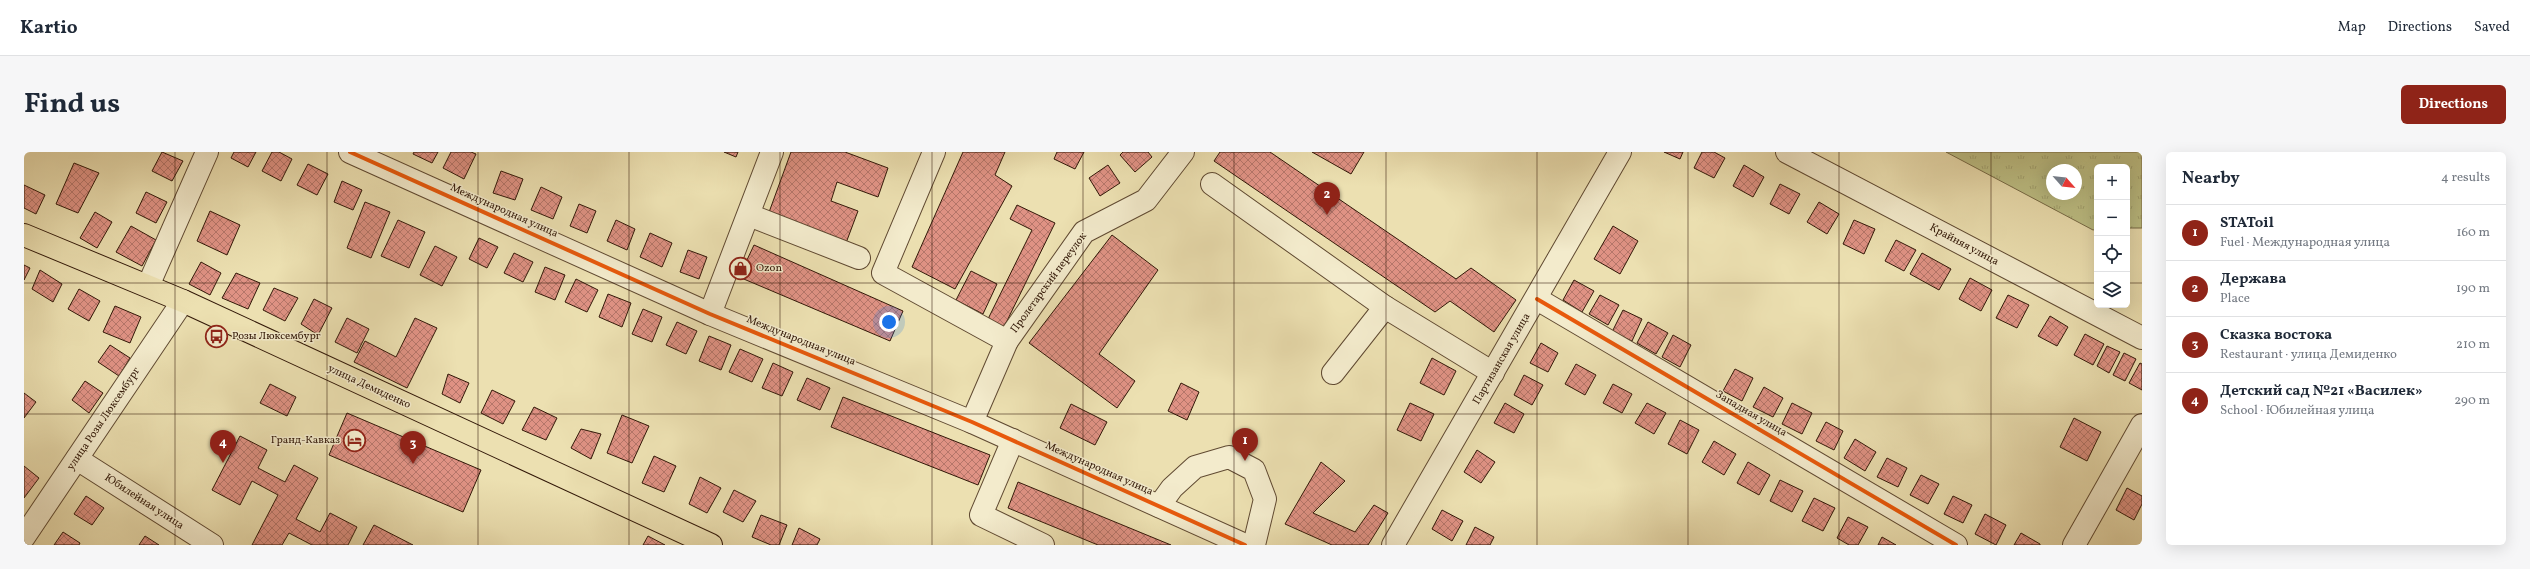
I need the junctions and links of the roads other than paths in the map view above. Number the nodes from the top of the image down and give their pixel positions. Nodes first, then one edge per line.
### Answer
1 (207, 152) edge
2 (350, 152) edge
3 (772, 152) edge
4 (934, 152) edge
5 (1183, 152) edge
6 (1620, 152) edge
7 (1786, 152) edge
8 (1212, 184) dead end
9 (749, 215) junction
10 (24, 235) edge
11 (859, 258) dead end
12 (148, 286) junction
13 (1537, 299) junction
14 (183, 301) junction
15 (1386, 307) junction
16 (710, 314) junction
17 (2142, 338) edge
18 (1007, 341) junction
19 (1333, 373) dead end
20 (1493, 373) junction
21 (972, 422) junction
22 (2142, 425) edge
23 (1013, 440) junction
24 (77, 458) junction
25 (1159, 506) junction
26 (24, 537) edge
27 (1401, 542) edge
28 (212, 545) edge
29 (711, 545) edge
30 (1043, 545) edge
31 (1245, 545) edge
32 (1254, 545) edge
33 (1956, 545) edge
34 (2074, 545) edge

1 - 12 street
2 - 16 street, Международная улица
3 - 9 street
4 - 18 street
5 - 18 street, Пролетарский переулок
6 - 13 street, Партизанская улица
7 - 17 street, Крайняя улица
8 - 15 street
9 - 11 street
9 - 16 street
10 - 12 main road, улица Демиденко
12 - 14 main road, улица Демиденко
13 - 20 street, Партизанская улица
13 - 33 street, Западная улица
14 - 24 street, улица Розы Люксембург
14 - 29 main road, улица Демиденко
15 - 19 street
15 - 20 street
16 - 21 street, Международная улица
18 - 21 street, Пролетарский переулок
20 - 27 street, Партизанская улица
21 - 23 street, Международная улица
22 - 34 street
23 - 25 street, Международная улица
23 - 30 street
24 - 26 street, улица Розы Люксембург
24 - 28 street, Юбилейная улица
25 - 31 street, Международная улица
25 - 32 street

